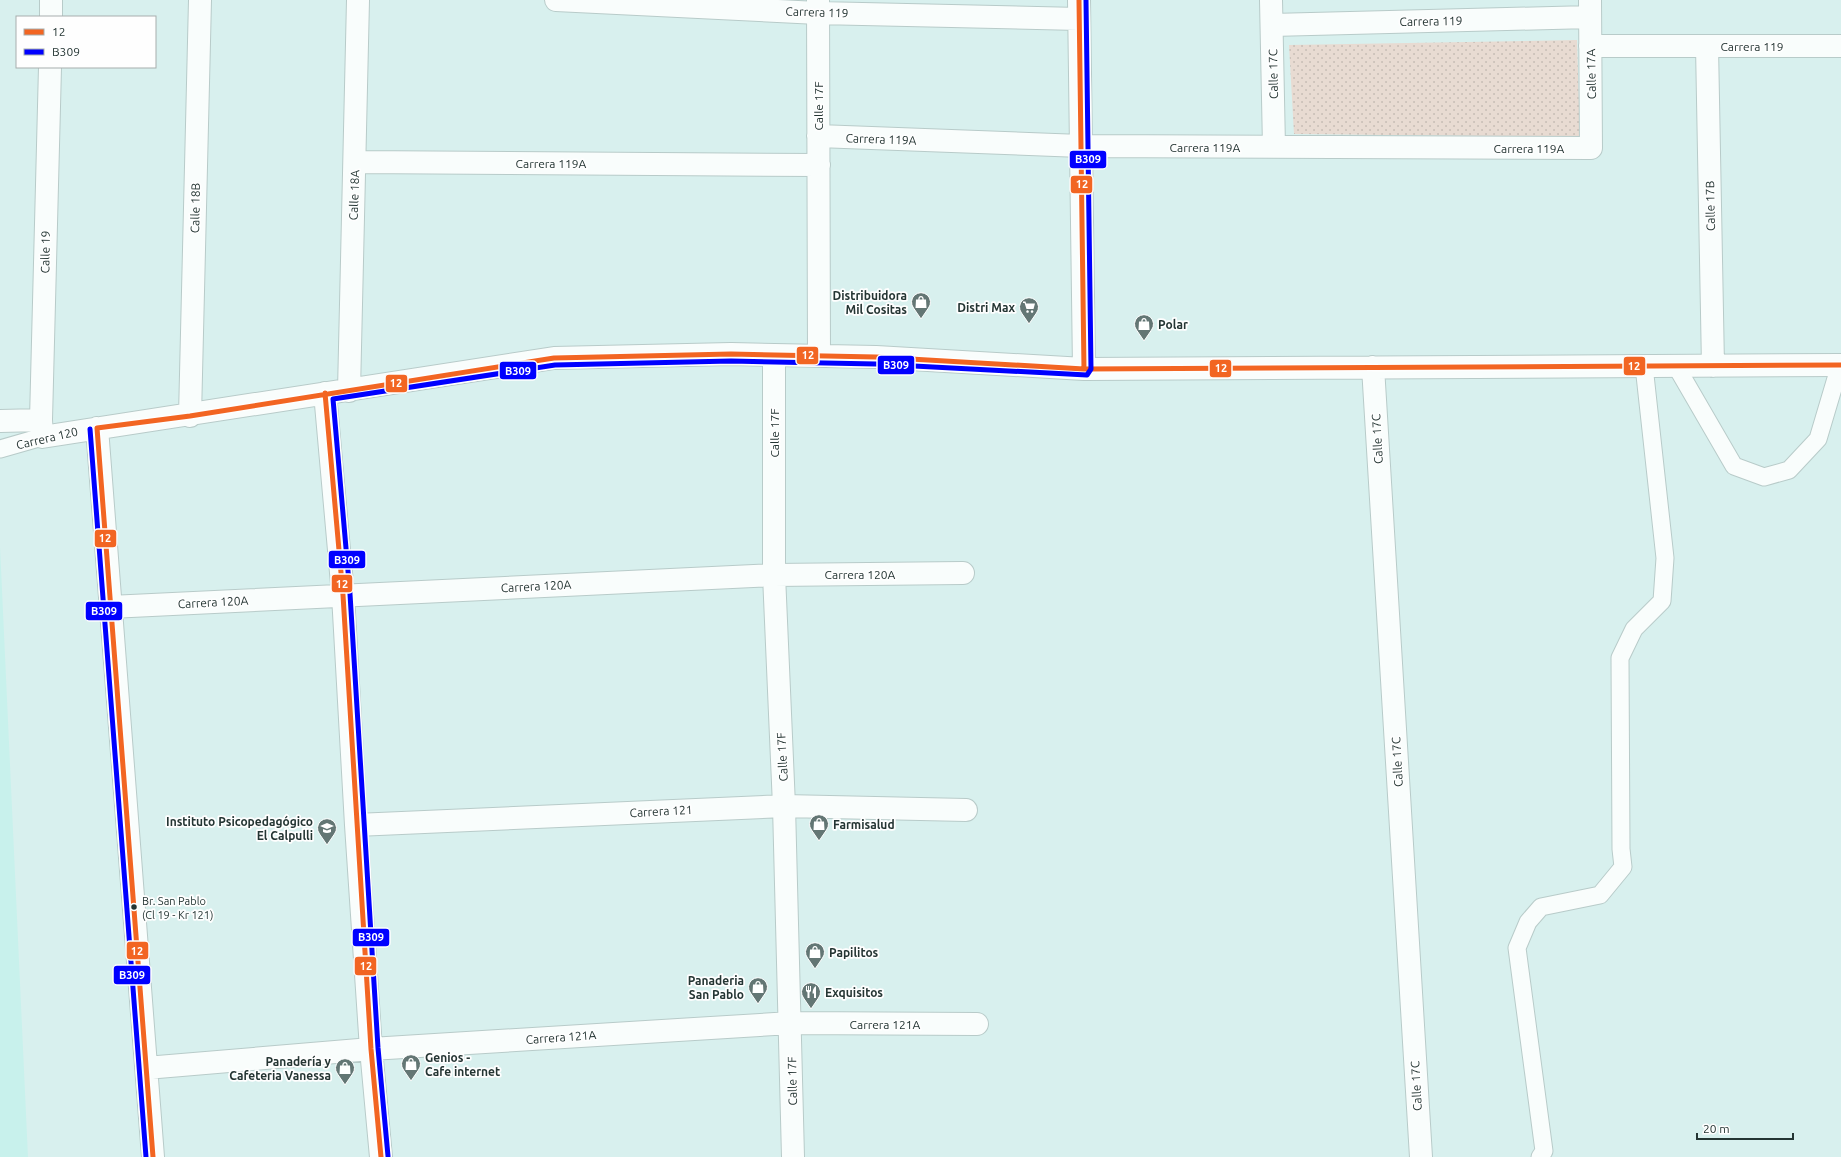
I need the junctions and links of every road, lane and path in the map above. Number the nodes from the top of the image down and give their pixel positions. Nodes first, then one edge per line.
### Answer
1 (51, 0) edge
2 (200, 0) edge
3 (358, 0) edge
4 (556, 0) edge
5 (1271, 0) edge
6 (818, 6) edge
7 (1590, 8) edge
8 (1079, 10) edge
9 (51, 16) edge
10 (1272, 25) junction
11 (1590, 46) junction
12 (1707, 46) junction
13 (1841, 46) edge
14 (50, 68) edge
15 (818, 136) junction
16 (1081, 146) junction
17 (1274, 147) junction
18 (1591, 148) joint
19 (355, 162) junction
20 (818, 165) junction
21 (774, 356) junction
22 (819, 356) junction
23 (1644, 366) junction
24 (1676, 366) junction
25 (1713, 366) junction
26 (1841, 366) edge
27 (1373, 367) junction
28 (1084, 369) junction
29 (349, 391) junction
30 (325, 393) junction
31 (190, 416) junction
32 (0, 421) edge
33 (97, 428) junction
34 (42, 429) junction
35 (0, 449) edge
36 (963, 573) dead end
37 (774, 575) junction
38 (343, 595) junction
39 (110, 607) junction
40 (784, 806) junction
41 (966, 810) dead end
42 (356, 825) junction
43 (791, 1023) junction
44 (977, 1024) dead end
45 (371, 1049) junction
46 (146, 1068) junction
47 (153, 1157) edge
48 (381, 1157) edge
49 (793, 1157) edge
50 (1421, 1157) edge
51 (1540, 1157) edge

1 - 9 street
2 - 31 street, Calle 18B
3 - 19 street, Calle 18A
4 - 6 street, Carrera 119
5 - 10 street, Calle 17C
6 - 8 street, Carrera 119
6 - 15 street, Calle 17F
7 - 10 street, Carrera 119
7 - 11 street, Calle 17A
8 - 16 street
10 - 17 street, Calle 17C
11 - 12 street, Carrera 119
11 - 18 street, Calle 17A
12 - 13 street, Carrera 119
12 - 25 street, Calle 17B
14 - 34 street, Calle 19
15 - 16 street, Carrera 119A
15 - 20 street, Calle 17F
16 - 17 street, Carrera 119A
16 - 28 street
17 - 18 street, Carrera 119A
19 - 20 street, Carrera 119A
19 - 29 street, Calle 18A
20 - 22 street, Calle 17F
21 - 22 street, Carrera 120
21 - 29 street, Carrera 120
21 - 37 street, Calle 17F
22 - 28 street, Carrera 120
23 - 24 street, Carrera 120
23 - 27 street, Carrera 120
23 - 51 lane
24 - 25 street, Carrera 120
24 - 26 lane
25 - 26 street, Carrera 120
27 - 28 street, Carrera 120
27 - 50 street, Calle 17C
29 - 30 street, Carrera 120
30 - 31 street, Carrera 120
30 - 38 street
31 - 33 street, Carrera 120
32 - 34 street, Carrera 120
33 - 34 street, Carrera 120
33 - 39 street
34 - 35 lane, Carrera 120
36 - 37 street, Carrera 120A
37 - 38 street, Carrera 120A
37 - 40 street, Calle 17F
38 - 39 street, Carrera 120A
38 - 42 street
39 - 46 street
40 - 41 street, Carrera 121
40 - 42 street, Carrera 121
40 - 43 street, Calle 17F
42 - 45 street
43 - 44 street, Carrera 121A
43 - 45 street, Carrera 121A
43 - 49 street, Calle 17F
45 - 46 street, Carrera 121A
45 - 48 street
46 - 47 street

